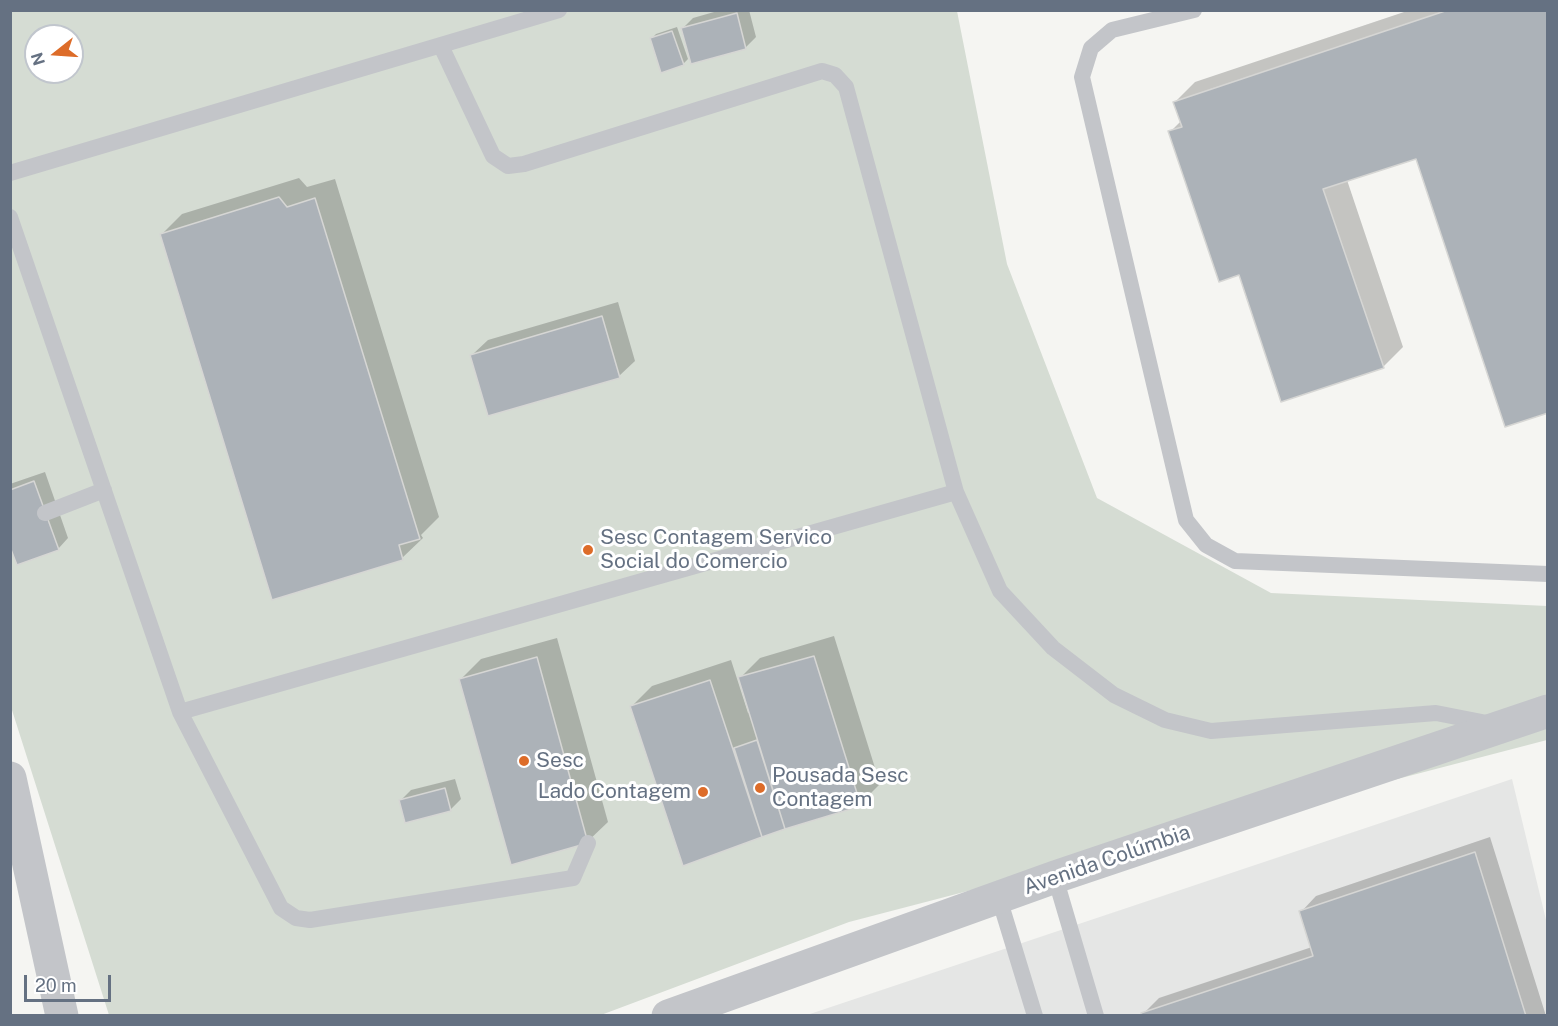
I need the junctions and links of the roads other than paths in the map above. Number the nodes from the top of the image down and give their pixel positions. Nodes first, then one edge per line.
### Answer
1 (560, 10) edge
2 (1194, 10) edge
3 (441, 46) junction
4 (10, 173) edge
5 (10, 217) edge
6 (104, 490) junction
7 (956, 492) junction
8 (45, 513) dead end
9 (1548, 574) edge
10 (180, 712) junction
11 (1546, 718) edge
12 (1503, 726) junction
13 (10, 778) edge
14 (588, 843) dead end
15 (1055, 878) junction
16 (999, 897) junction
17 (63, 1013) edge
18 (1029, 1014) edge
19 (668, 1016) edge
20 (1096, 1016) edge

1 - 3 lane
2 - 9 lane
3 - 4 lane
3 - 7 lane
5 - 6 lane
6 - 8 lane
6 - 10 lane
7 - 10 lane
7 - 12 lane
10 - 14 lane
11 - 12 street, Avenida Colúmbia
12 - 15 street, Avenida Colúmbia
13 - 17 street
15 - 16 street, Avenida Colúmbia
15 - 20 lane
16 - 18 lane
16 - 19 street, Avenida Colúmbia

